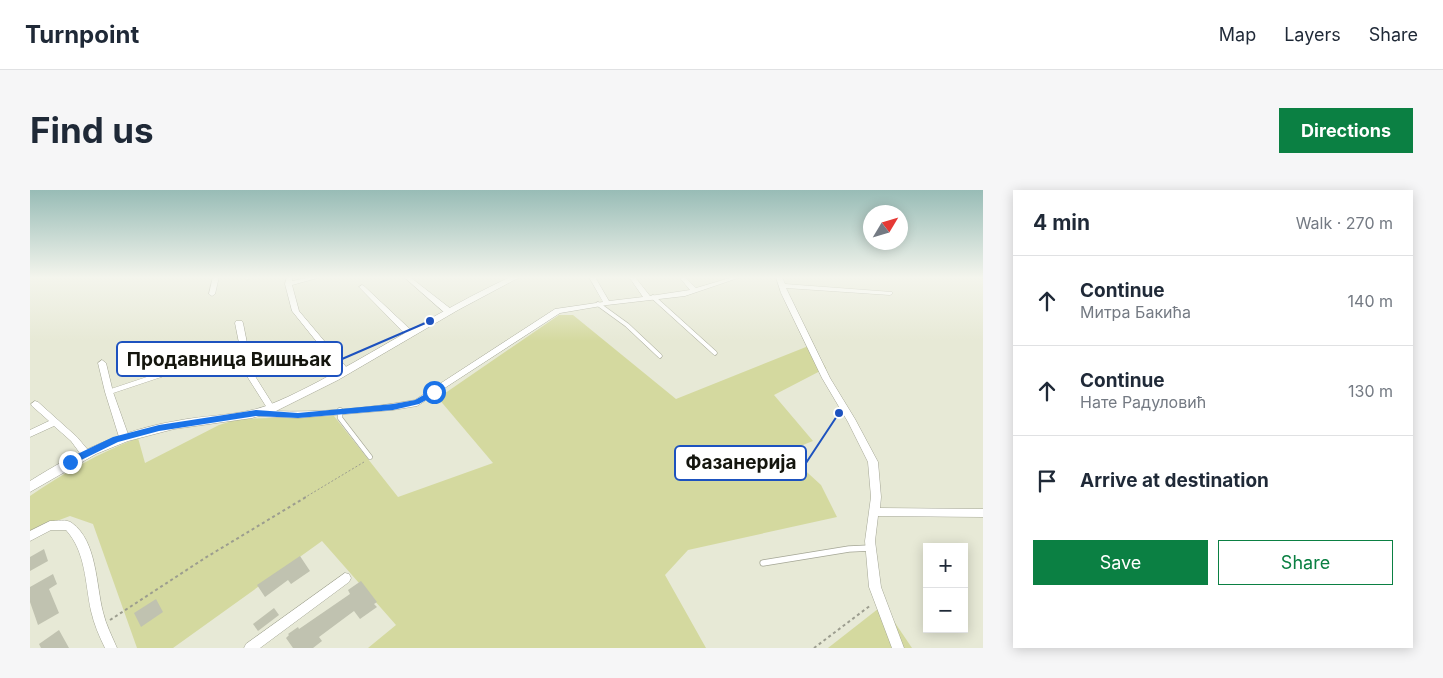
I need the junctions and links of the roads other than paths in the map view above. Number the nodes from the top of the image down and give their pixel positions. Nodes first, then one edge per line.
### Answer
1 (293, 298) edge
2 (374, 298) edge
3 (433, 298) edge
4 (473, 298) edge
5 (604, 298) edge
6 (647, 298) edge
7 (650, 298) edge
8 (788, 298) edge
9 (607, 303) junction
10 (598, 304) junction
11 (448, 311) junction
12 (239, 322) dead end
13 (410, 334) junction
14 (715, 353) dead end
15 (660, 356) dead end
16 (102, 363) dead end
17 (181, 368) dead end
18 (344, 370) junction
19 (109, 392) junction
20 (35, 404) dead end
21 (271, 408) junction
22 (340, 410) junction
23 (256, 413) junction
24 (55, 422) junction
25 (30, 434) edge
26 (124, 437) junction
27 (85, 453) junction
28 (370, 457) road end
29 (30, 487) edge
30 (874, 512) junction
31 (983, 513) edge
32 (30, 536) edge
33 (870, 548) junction
34 (763, 564) dead end
35 (345, 578) dead end
36 (111, 648) edge
37 (250, 648) edge
38 (898, 648) edge

1 - 18 street
2 - 13 street
3 - 11 street
4 - 11 street
5 - 9 street
6 - 9 street
7 - 14 lane
8 - 30 street
9 - 10 street
10 - 15 lane
10 - 22 street
11 - 13 street
12 - 21 street
13 - 18 street
16 - 19 street
17 - 19 lane
18 - 21 street
19 - 26 street
20 - 24 street
21 - 23 street
22 - 23 street
22 - 28 lane
23 - 26 street
24 - 25 street
24 - 27 street
26 - 27 street
27 - 29 street
30 - 31 street
30 - 33 street
32 - 36 street
33 - 34 lane
33 - 38 street
35 - 37 street

